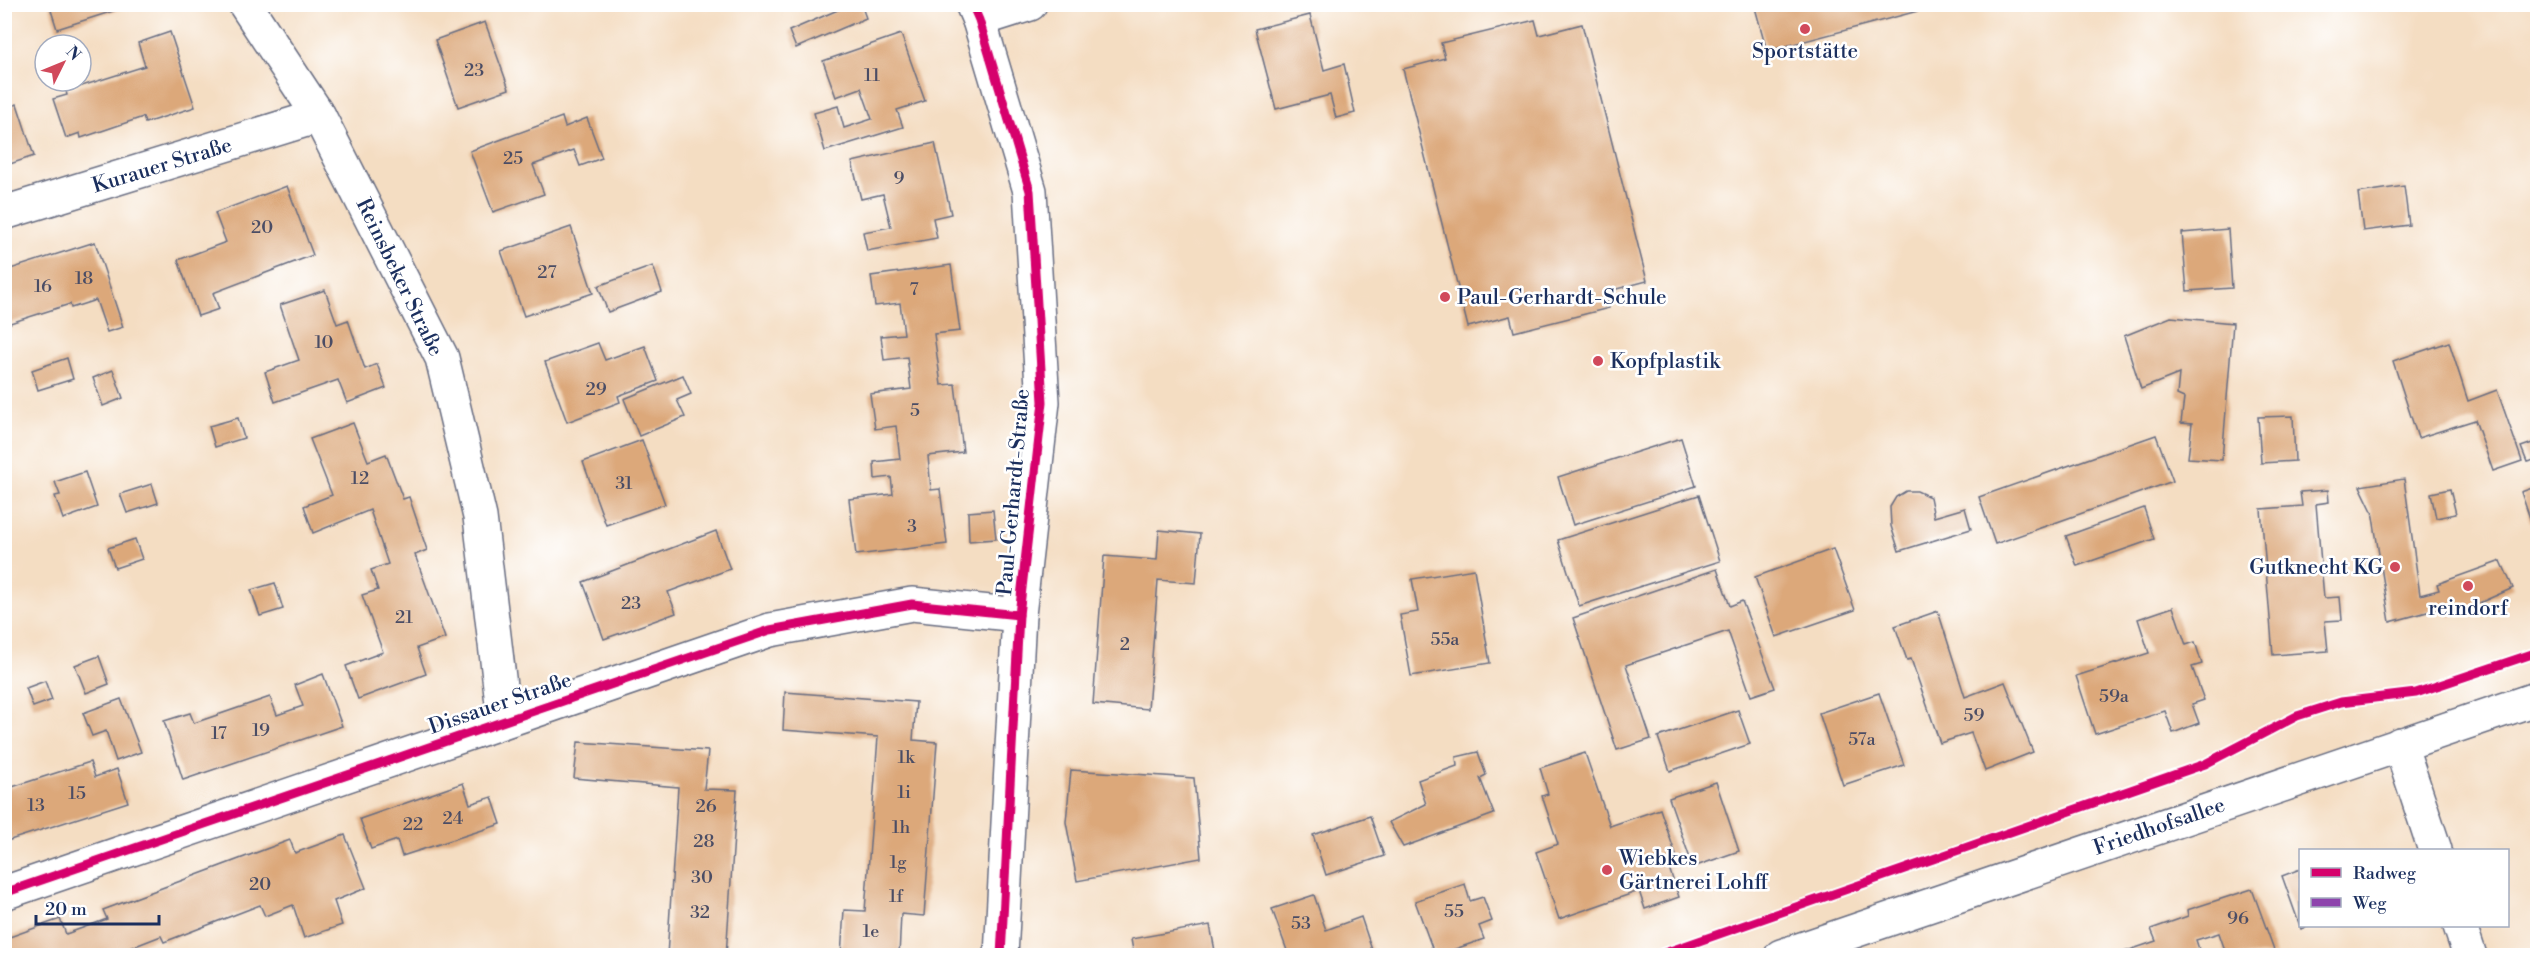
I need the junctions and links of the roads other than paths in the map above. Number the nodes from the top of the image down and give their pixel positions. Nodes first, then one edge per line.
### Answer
1 (245, 4) edge
2 (1030, 4) edge
3 (976, 12) edge
4 (319, 116) junction
5 (4, 213) edge
6 (1019, 615) junction
7 (2538, 698) edge
8 (504, 720) junction
9 (2400, 744) junction
10 (2435, 849) edge
11 (4, 893) edge
12 (2460, 927) edge
13 (1001, 956) edge
14 (1781, 956) edge
15 (2470, 956) edge

1 - 4 street, Reinsbeker Straße
2 - 3 street
3 - 6 street, Paul-Gerhardt-Straße
4 - 5 street, Kurauer Straße
4 - 8 street, Reinsbeker Straße
6 - 8 street, Dissauer Straße
6 - 13 street, Paul-Gerhardt-Straße
7 - 9 street, Friedhofsallee
8 - 11 street, Dissauer Straße
9 - 10 street
9 - 14 street, Friedhofsallee
12 - 15 street

